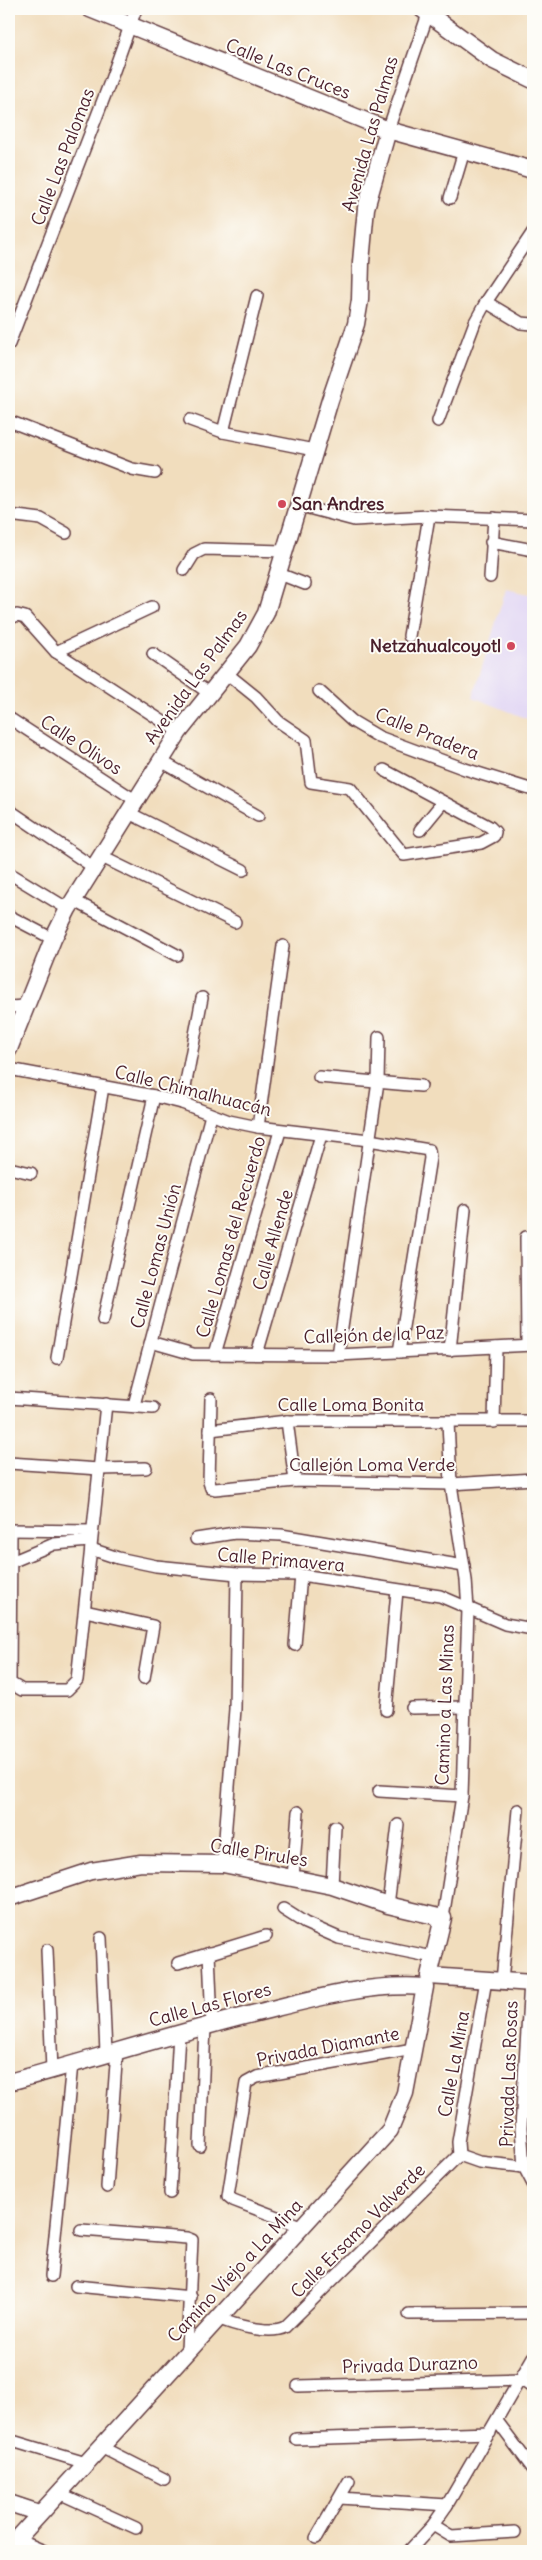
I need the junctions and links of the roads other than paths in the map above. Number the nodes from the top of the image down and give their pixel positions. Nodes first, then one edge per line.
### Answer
1 (90, 9) edge
2 (136, 9) edge
3 (425, 11) edge
4 (130, 26) junction
5 (533, 80) edge
6 (388, 130) junction
7 (464, 151) junction
8 (533, 170) edge
9 (450, 198) dead end
10 (533, 232) edge
11 (257, 296) dead end
12 (486, 302) junction
13 (533, 324) edge
14 (9, 344) edge
15 (190, 420) dead end
16 (9, 421) edge
17 (438, 421) dead end
18 (223, 432) junction
19 (314, 450) junction
20 (155, 472) dead end
21 (297, 505) junction
22 (9, 515) edge
23 (429, 516) junction
24 (494, 518) junction
25 (533, 520) edge
26 (66, 533) dead end
27 (491, 542) junction
28 (283, 550) junction
29 (533, 550) edge
30 (184, 570) dead end
31 (277, 573) junction
32 (490, 577) dead end
33 (305, 584) dead end
34 (152, 607) dead end
35 (9, 619) edge
36 (410, 636) dead end
37 (56, 652) junction
38 (152, 654) dead end
39 (225, 672) junction
40 (319, 691) dead end
41 (209, 693) junction
42 (9, 718) edge
43 (179, 732) junction
44 (160, 761) junction
45 (384, 770) dead end
46 (533, 790) edge
47 (443, 802) junction
48 (131, 806) junction
49 (9, 810) edge
50 (258, 816) dead end
51 (420, 830) dead end
52 (97, 861) junction
53 (243, 870) dead end
54 (9, 873) edge
55 (70, 905) junction
56 (9, 916) edge
57 (235, 922) dead end
58 (53, 938) junction
59 (283, 946) dead end
60 (177, 955) dead end
61 (202, 998) dead end
62 (26, 1006) junction
63 (9, 1007) edge
64 (379, 1037) dead end
65 (9, 1049) edge
66 (9, 1069) edge
67 (319, 1077) dead end
68 (378, 1082) junction
69 (421, 1086) dead end
70 (103, 1087) junction
71 (154, 1096) junction
72 (182, 1103) junction
73 (211, 1115) junction
74 (258, 1127) junction
75 (280, 1131) junction
76 (321, 1136) junction
77 (369, 1140) junction
78 (9, 1168) edge
79 (31, 1173) dead end
80 (465, 1210) dead end
81 (526, 1237) dead end
82 (103, 1320) dead end
83 (151, 1342) junction
84 (530, 1345) edge
85 (496, 1347) junction
86 (450, 1350) junction
87 (399, 1352) junction
88 (215, 1354) junction
89 (258, 1354) junction
90 (338, 1355) junction
91 (57, 1358) dead end
92 (9, 1398) edge
93 (212, 1399) dead end
94 (106, 1404) junction
95 (134, 1405) junction
96 (152, 1408) dead end
97 (288, 1421) junction
98 (533, 1421) edge
99 (448, 1422) junction
100 (494, 1422) junction
101 (210, 1430) junction
102 (9, 1463) edge
103 (146, 1468) dead end
104 (99, 1469) junction
105 (533, 1479) edge
106 (294, 1481) junction
107 (451, 1484) junction
108 (10, 1530) edge
109 (196, 1539) dead end
110 (91, 1540) junction
111 (9, 1563) edge
112 (464, 1566) junction
113 (237, 1574) junction
114 (301, 1575) junction
115 (397, 1591) junction
116 (468, 1609) junction
117 (85, 1611) junction
118 (533, 1629) edge
119 (295, 1645) dead end
120 (144, 1678) dead end
121 (465, 1707) junction
122 (412, 1708) dead end
123 (386, 1710) dead end
124 (379, 1792) dead end
125 (462, 1796) junction
126 (518, 1810) dead end
127 (298, 1812) dead end
128 (398, 1825) dead end
129 (336, 1827) dead end
130 (223, 1864) junction
131 (293, 1878) junction
132 (332, 1886) junction
133 (9, 1898) edge
134 (388, 1905) junction
135 (283, 1909) dead end
136 (442, 1918) junction
137 (266, 1936) dead end
138 (101, 1938) dead end
139 (47, 1950) dead end
140 (209, 1953) junction
141 (433, 1957) junction
142 (178, 1963) dead end
143 (494, 1980) junction
144 (427, 1981) junction
145 (532, 1982) edge
146 (208, 2025) junction
147 (179, 2033) junction
148 (413, 2049) junction
149 (111, 2052) junction
150 (72, 2064) junction
151 (52, 2070) junction
152 (9, 2082) edge
153 (200, 2146) dead end
154 (459, 2155) junction
155 (524, 2167) junction
156 (533, 2184) edge
157 (107, 2187) dead end
158 (170, 2193) dead end
159 (302, 2227) junction
160 (81, 2230) dead end
161 (51, 2276) dead end
162 (76, 2286) dead end
163 (191, 2297) junction
164 (533, 2313) edge
165 (409, 2314) dead end
166 (218, 2318) junction
167 (187, 2350) junction
168 (533, 2357) edge
169 (522, 2380) junction
170 (298, 2386) dead end
171 (533, 2388) edge
172 (497, 2421) junction
173 (490, 2433) junction
174 (296, 2438) dead end
175 (9, 2440) edge
176 (101, 2448) junction
177 (86, 2463) junction
178 (533, 2469) edge
179 (164, 2479) dead end
180 (349, 2481) dead end
181 (59, 2493) junction
182 (340, 2498) junction
183 (9, 2503) edge
184 (448, 2505) junction
185 (39, 2513) junction
186 (433, 2525) junction
187 (136, 2528) dead end
188 (515, 2532) dead end
189 (316, 2538) dead end
190 (13, 2543) edge
191 (44, 2551) edge
192 (409, 2551) edge

1 - 4 main road, Calle Las Cruces
2 - 4 street, Calle Las Palomas
3 - 5 main road
3 - 6 street, Avenida Las Palmas
4 - 6 main road, Calle Las Cruces
4 - 14 street, Calle Las Palomas
6 - 7 main road, Calle Las Cruces
6 - 19 main road, Avenida Las Palmas
7 - 8 main road, Calle Las Cruces
7 - 9 street
10 - 12 street
11 - 18 street
12 - 13 street
12 - 17 street
15 - 18 street
16 - 20 street
18 - 19 street
19 - 21 main road, Avenida Las Palmas
21 - 23 street
21 - 28 main road, Avenida Las Palmas
22 - 26 street
23 - 24 street
23 - 36 street
24 - 25 street
24 - 27 street
27 - 29 street
27 - 32 street
28 - 30 street
28 - 31 main road, Avenida Las Palmas
31 - 33 street
31 - 39 main road, Avenida Las Palmas
34 - 37 street
35 - 37 street
37 - 43 street
38 - 41 street
39 - 41 main road, Avenida Las Palmas
39 - 47 street
40 - 46 street, Calle Pradera
41 - 43 main road, Avenida Las Palmas
42 - 48 street, Calle Olivos
43 - 44 main road, Avenida Las Palmas
44 - 48 main road, Avenida Las Palmas
44 - 50 street
45 - 47 street
47 - 51 street
48 - 52 main road, Avenida Las Palmas
48 - 53 street, Calle Olivos
49 - 52 street
52 - 55 main road, Avenida Las Palmas
52 - 57 street
54 - 55 street
55 - 58 main road, Avenida Las Palmas
55 - 60 street
56 - 58 street
58 - 62 main road, Avenida Las Palmas
59 - 74 street
61 - 72 street
62 - 63 street
62 - 65 main road, Avenida Las Palmas
64 - 68 street
66 - 70 street, Calle Chimalhuacán
67 - 68 street
68 - 69 street
68 - 77 street
70 - 71 street, Calle Chimalhuacán
70 - 91 street
71 - 72 street, Calle Chimalhuacán
71 - 82 street
72 - 73 street, Calle Chimalhuacán
73 - 74 street, Calle Chimalhuacán
73 - 83 street, Calle Lomas Unión
74 - 75 street, Calle Chimalhuacán
75 - 76 street, Calle Chimalhuacán
75 - 88 street, Calle Lomas del Recuerdo
76 - 77 street, Calle Chimalhuacán
76 - 89 street, Calle Allende
77 - 87 street, Calle Chimalhuacán
77 - 90 street
78 - 79 street
80 - 86 street
81 - 84 street
83 - 88 street, Callejón de la Paz
83 - 95 street, Calle Lomas Unión
84 - 85 street, Callejón de la Paz
85 - 86 street, Callejón de la Paz
85 - 100 street
86 - 87 street, Callejón de la Paz
87 - 90 street, Callejón de la Paz
88 - 89 street, Callejón de la Paz
89 - 90 street, Callejón de la Paz
92 - 94 street
93 - 101 street
94 - 95 street
94 - 104 street
95 - 96 street
97 - 99 street, Calle Loma Bonita
97 - 101 street, Calle Loma Bonita
97 - 106 street
98 - 100 street, Calle Loma Bonita
99 - 100 street, Calle Loma Bonita
99 - 107 street, Camino a Las Minas
101 - 106 street, Callejón Loma Verde
102 - 104 street
103 - 104 street
104 - 110 street
105 - 107 street, Callejón Loma Verde
106 - 107 street, Callejón Loma Verde
107 - 112 street, Camino a Las Minas
108 - 110 street
108 - 111 street
109 - 112 street
110 - 111 street
110 - 113 street, Calle Primavera
110 - 117 street
111 - 117 street
112 - 116 street, Camino a Las Minas
113 - 114 street, Calle Primavera
113 - 130 street
114 - 115 street, Calle Primavera
114 - 119 street
115 - 116 street, Calle Primavera
115 - 123 street
116 - 118 street, Calle Primavera
116 - 121 street, Camino a Las Minas
117 - 120 street
121 - 122 street
121 - 125 street, Camino a Las Minas
124 - 125 street
125 - 136 street, Camino a Las Minas
126 - 143 street, Calle La Mina
127 - 131 street
128 - 134 street
129 - 132 street
130 - 131 main road, Calle Pirules
130 - 133 main road, Calle Pirules
131 - 132 main road, Calle Pirules
132 - 134 main road, Calle Pirules
134 - 136 main road, Calle Pirules
135 - 141 street
136 - 141 main road, Camino a Las Minas
137 - 140 street
138 - 149 street
139 - 151 street
140 - 142 street
140 - 146 street
141 - 144 main road, Camino a Las Minas
143 - 144 main road, Calle Las Flores
143 - 145 main road, Calle Las Flores
143 - 154 street, Calle La Mina
144 - 146 main road, Calle Las Flores
144 - 148 main road, Camino Viejo a La Mina
145 - 155 street, Privada Las Rosas
146 - 147 main road, Calle Las Flores
146 - 153 street
147 - 149 main road, Calle Las Flores
147 - 158 street
148 - 159 main road, Camino Viejo a La Mina
148 - 159 street, Privada Diamante
149 - 150 main road, Calle Las Flores
149 - 157 street
150 - 151 main road, Calle Las Flores
150 - 161 street
151 - 152 main road, Calle Las Flores
154 - 155 street
154 - 166 street, Calle Ersamo Valverde
155 - 156 street
159 - 166 main road, Camino Viejo a La Mina
160 - 163 street
162 - 163 street
163 - 167 street
164 - 165 street
166 - 167 main road, Camino Viejo a La Mina
167 - 176 main road, Camino Viejo a La Mina
168 - 169 street
169 - 170 street, Privada Durazno
169 - 171 street
169 - 172 street
172 - 173 street
172 - 178 street
173 - 174 street
173 - 184 street
175 - 177 street
176 - 177 main road, Camino Viejo a La Mina
176 - 179 street
177 - 181 main road, Camino Viejo a La Mina
180 - 182 street
181 - 185 main road, Camino Viejo a La Mina
181 - 187 street
182 - 184 street
182 - 189 street
183 - 185 main road
184 - 186 street
185 - 190 main road, Camino Viejo a La Mina
186 - 188 street
186 - 192 street
190 - 191 street

